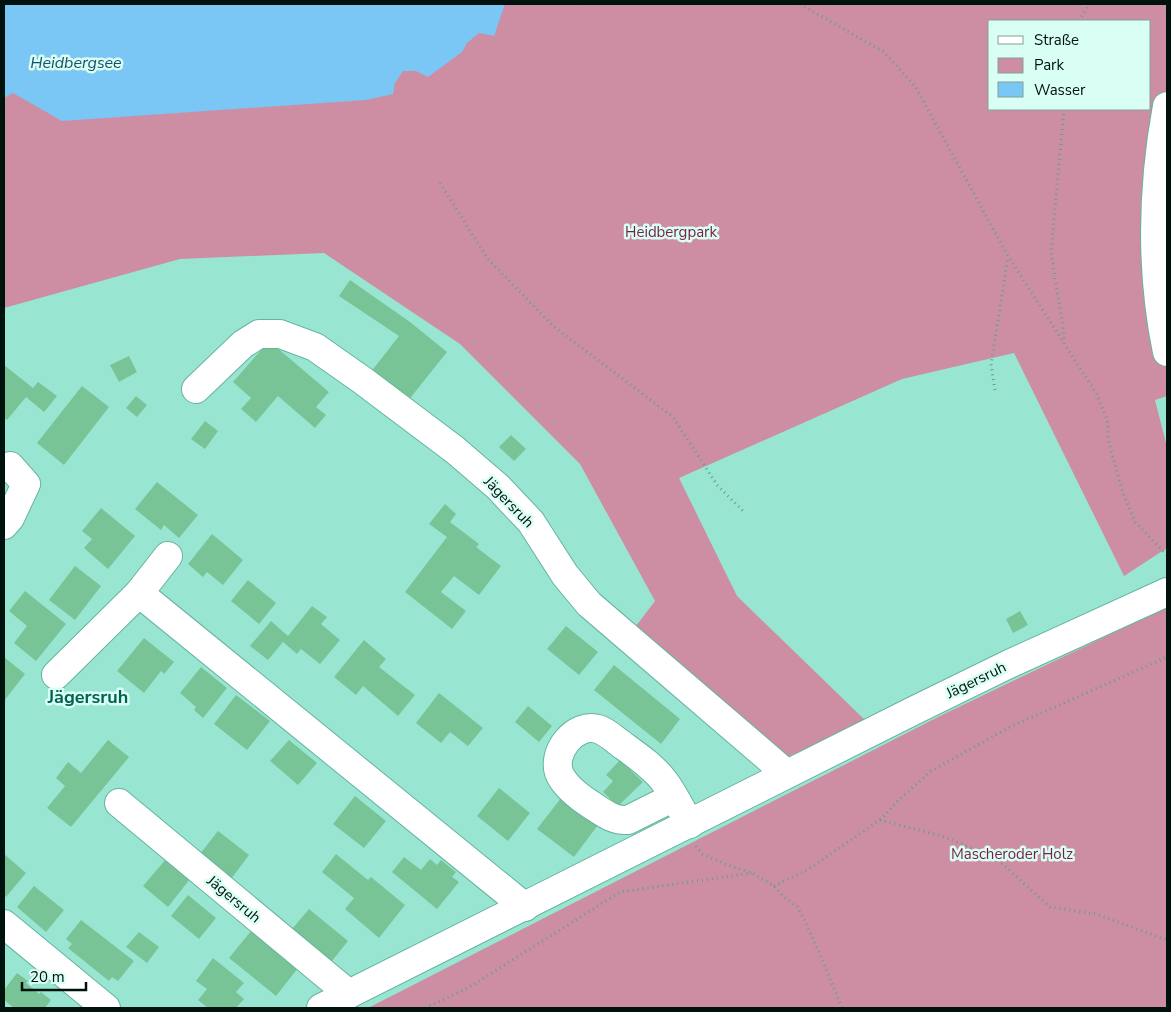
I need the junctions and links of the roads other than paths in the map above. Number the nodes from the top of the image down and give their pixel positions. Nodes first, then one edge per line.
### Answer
1 (1167, 106) edge
2 (1167, 352) edge
3 (196, 389) dead end
4 (10, 466) dead end
5 (4, 525) edge
6 (168, 556) dead end
7 (1167, 592) edge
8 (139, 593) junction
9 (56, 675) dead end
10 (787, 774) junction
11 (674, 797) dead end
12 (119, 803) dead end
13 (686, 826) junction
14 (525, 907) junction
15 (4, 924) edge
16 (349, 994) junction
17 (106, 1008) edge
18 (321, 1008) edge

1 - 2 street
3 - 10 street, Jägersruh
4 - 5 street
6 - 8 street
7 - 10 street, Jägersruh
8 - 9 street
8 - 14 street
10 - 13 street, Jägersruh
11 - 13 street
12 - 16 street, Jägersruh
13 - 14 street, Jägersruh
14 - 16 street, Jägersruh
15 - 17 street
16 - 18 street, Jägersruh

